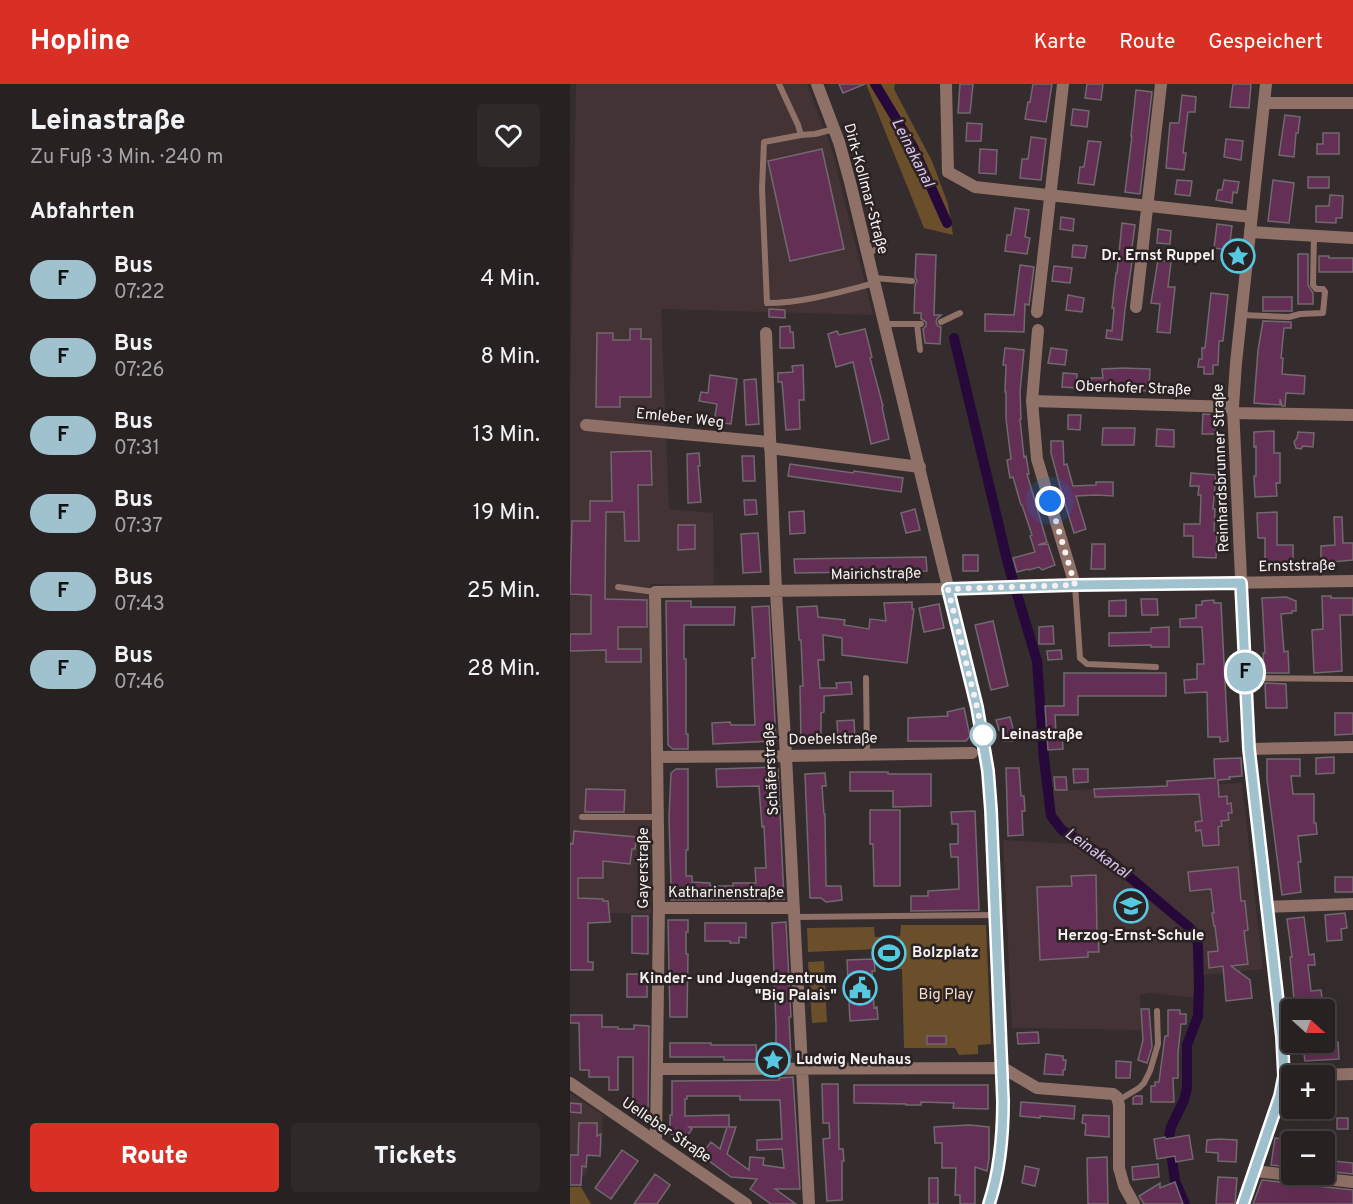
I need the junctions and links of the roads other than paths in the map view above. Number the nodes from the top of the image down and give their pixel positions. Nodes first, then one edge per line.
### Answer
1 (780, 84) edge
2 (817, 84) edge
3 (946, 84) edge
4 (1063, 84) edge
5 (1161, 84) edge
6 (1266, 84) edge
7 (1264, 103) junction
8 (1353, 103) edge
9 (834, 129) junction
10 (801, 135) junction
11 (1050, 195) junction
12 (1146, 206) junction
13 (1251, 217) junction
14 (1250, 232) junction
15 (1314, 236) junction
16 (1353, 238) edge
17 (885, 244) dead end
18 (868, 254) junction
19 (874, 276) junction
20 (912, 280) dead end
21 (1136, 307) dead end
22 (1036, 312) dead end
23 (960, 313) dead end
24 (1241, 315) junction
25 (941, 322) dead end
26 (885, 324) junction
27 (1038, 330) dead end
28 (766, 333) dead end
29 (920, 350) dead end
30 (1032, 401) junction
31 (1233, 410) junction
32 (1353, 415) edge
33 (586, 425) dead end
34 (770, 445) junction
35 (920, 467) junction
36 (1353, 581) edge
37 (1241, 583) junction
38 (1075, 585) junction
39 (618, 587) dead end
40 (948, 589) junction
41 (655, 592) junction
42 (776, 592) junction
43 (1156, 667) dead end
44 (866, 678) dead end
45 (1245, 678) junction
46 (1353, 679) edge
47 (1353, 747) edge
48 (1249, 749) junction
49 (972, 753) dead end
50 (867, 755) junction
51 (786, 756) junction
52 (658, 757) junction
53 (582, 817) dead end
54 (658, 817) junction
55 (1353, 904) edge
56 (1266, 907) junction
57 (659, 908) junction
58 (794, 913) junction
59 (996, 915) junction
60 (1157, 1011) dead end
61 (1283, 1065) edge
62 (802, 1068) junction
63 (1003, 1068) junction
64 (657, 1069) junction
65 (1353, 1074) edge
66 (1335, 1075) edge
67 (570, 1083) edge
68 (1281, 1091) edge
69 (1119, 1100) junction
70 (656, 1142) junction
71 (1254, 1171) junction
72 (1353, 1182) edge
73 (746, 1204) edge
74 (809, 1204) edge
75 (989, 1204) edge
76 (1134, 1204) edge
77 (1243, 1204) edge

1 - 10 lane
2 - 9 street, Dirk-Kollmar-Straße
3 - 11 street
4 - 11 street
5 - 12 street
6 - 7 street, Reinhardsbrunner Straße
7 - 8 street
7 - 13 street, Reinhardsbrunner Straße
9 - 10 lane
9 - 18 street, Dirk-Kollmar-Straße
10 - 19 lane
11 - 12 street
11 - 22 street
12 - 13 street
12 - 21 street
13 - 14 street, Reinhardsbrunner Straße
14 - 15 street
14 - 24 street, Reinhardsbrunner Straße
15 - 16 street
15 - 24 lane
17 - 18 lane
18 - 19 street, Dirk-Kollmar-Straße
19 - 20 lane
19 - 26 street
23 - 25 lane
24 - 31 street, Reinhardsbrunner Straße
26 - 29 lane
26 - 35 street
27 - 30 street
28 - 34 street, Schäferstraße
30 - 31 street, Oberhofer Straße
30 - 38 street
31 - 32 street, Oberhofer Straße
31 - 37 street, Reinhardsbrunner Straße
33 - 34 street, Emleber Weg
34 - 35 street, Emleber Weg
34 - 42 street, Schäferstraße
35 - 40 street
36 - 37 street, Ernststraße
37 - 38 street, Mairichstraße
37 - 45 street, Reinhardsbrunner Straße
38 - 40 street, Mairichstraße
38 - 43 lane
39 - 41 lane
40 - 42 street, Mairichstraße
40 - 59 street
41 - 42 street, Mairichstraße
41 - 52 street, Gayerstraße
42 - 51 street, Schäferstraße
44 - 50 lane
45 - 46 lane
45 - 48 street, Reinhardsbrunner Straße
47 - 48 street
48 - 56 street, Reinhardsbrunner Straße
49 - 50 street, Doebelstraße
50 - 51 street, Doebelstraße
51 - 52 street, Doebelstraße
51 - 58 street, Schäferstraße
52 - 54 street, Gayerstraße
53 - 54 lane
54 - 57 street, Gayerstraße
55 - 56 street
56 - 61 street, Reinhardsbrunner Straße
57 - 58 street, Katharinenstraße
57 - 64 street, Gayerstraße
58 - 59 lane
58 - 62 street, Schäferstraße
59 - 63 street
60 - 69 lane
62 - 63 street
62 - 64 street
62 - 74 street, Schäferstraße
63 - 69 street
63 - 75 street
64 - 70 street, Gayerstraße
65 - 66 street
67 - 70 street, Uelleber Straße
68 - 71 street, Reinhardsbrunner Straße
69 - 76 street
70 - 73 street, Uelleber Straße
71 - 72 street
71 - 77 street, Reinhardsbrunner Straße

